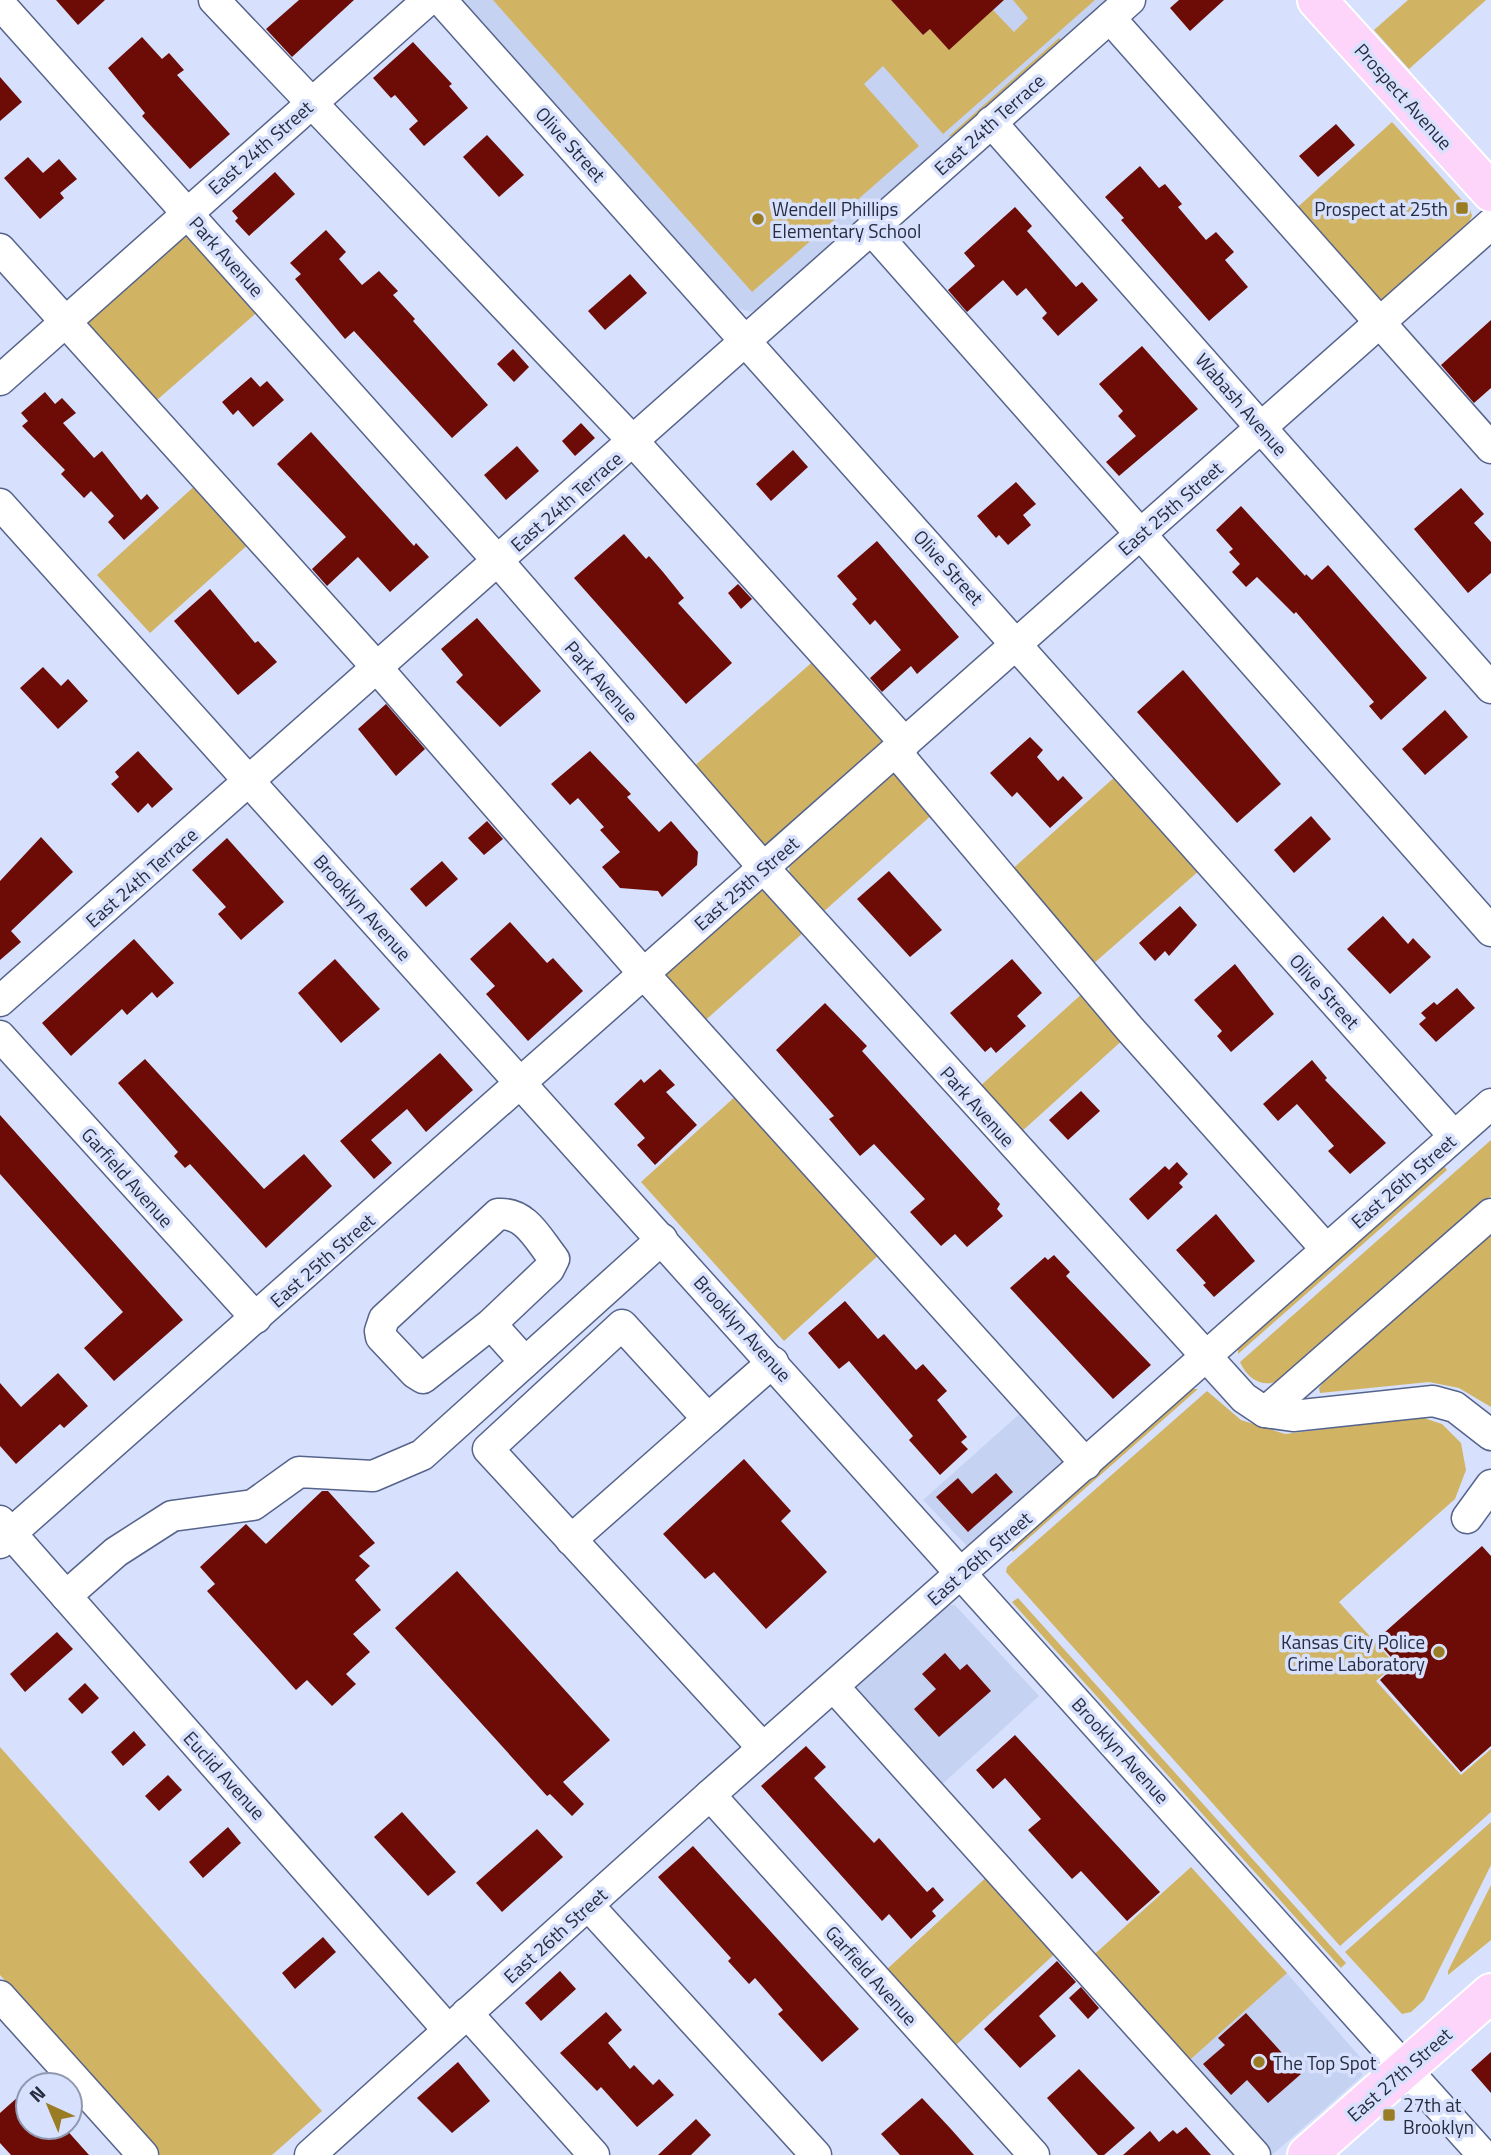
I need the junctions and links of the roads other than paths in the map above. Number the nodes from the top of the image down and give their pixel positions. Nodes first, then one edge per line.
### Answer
1 (214, 0) edge
2 (428, 0) edge
3 (441, 0) edge
4 (1317, 0) edge
5 (0, 4) edge
6 (1120, 9) edge
7 (309, 104) junction
8 (991, 122) junction
9 (1491, 192) edge
10 (187, 211) junction
11 (1491, 224) edge
12 (871, 229) junction
13 (0, 249) edge
14 (65, 322) junction
15 (1380, 323) junction
16 (746, 340) junction
17 (0, 380) edge
18 (1262, 427) junction
19 (633, 441) junction
20 (1491, 448) edge
21 (0, 503) edge
22 (1141, 534) junction
23 (498, 561) junction
24 (1017, 643) junction
25 (377, 668) junction
26 (1491, 688) edge
27 (900, 748) junction
28 (250, 782) junction
29 (763, 867) junction
30 (1491, 931) edge
31 (644, 974) junction
32 (0, 1000) edge
33 (0, 1036) edge
34 (521, 1084) junction
35 (1491, 1104) edge
36 (1454, 1136) junction
37 (1491, 1214) edge
38 (662, 1239) junction
39 (1326, 1249) junction
40 (256, 1318) junction
41 (491, 1324) junction
42 (1205, 1358) junction
43 (525, 1362) junction
44 (773, 1362) junction
45 (1265, 1412) junction
46 (708, 1419) junction
47 (1491, 1435) edge
48 (1086, 1464) junction
49 (1491, 1485) edge
50 (1467, 1518) dead end
51 (4, 1532) edge
52 (571, 1540) junction
53 (962, 1573) junction
54 (66, 1596) junction
55 (834, 1687) junction
56 (763, 1748) junction
57 (710, 1795) junction
58 (588, 1905) junction
59 (1491, 1993) edge
60 (0, 1996) edge
61 (458, 2022) junction
62 (1406, 2068) junction
63 (1491, 2147) edge
64 (143, 2155) edge
65 (310, 2155) edge
66 (594, 2155) edge
67 (816, 2155) edge
68 (1034, 2155) edge
69 (1255, 2155) edge
70 (1307, 2155) edge
71 (1483, 2155) edge

1 - 7 street
2 - 7 street, East 24th Street
3 - 16 street, Olive Street
4 - 9 main road, Prospect Avenue
5 - 10 street, Park Avenue
6 - 8 street, East 24th Terrace
6 - 15 street
7 - 10 street, East 24th Street
7 - 19 street
8 - 12 street, East 24th Terrace
8 - 18 street, Wabash Avenue
10 - 14 street, East 24th Street
10 - 23 street, Park Avenue
11 - 15 street, East 25th Street
12 - 16 street, East 24th Terrace
12 - 22 street
13 - 14 street
14 - 17 street, East 24th Street
14 - 25 street
15 - 18 street, East 25th Street
15 - 20 street
16 - 19 street, East 24th Terrace
16 - 24 street, Olive Street
18 - 22 street, East 25th Street
18 - 26 street, Wabash Avenue
19 - 23 street, East 24th Terrace
19 - 27 street
21 - 28 street, Brooklyn Avenue
22 - 24 street, East 25th Street
22 - 30 street
23 - 25 street, East 24th Terrace
23 - 29 street, Park Avenue
24 - 27 street, East 25th Street
24 - 36 street, Olive Street
25 - 28 street, East 24th Terrace
25 - 31 street
27 - 29 street, East 25th Street
27 - 39 street
28 - 32 street, East 24th Terrace
28 - 34 street, Brooklyn Avenue
29 - 31 street, East 25th Street
29 - 42 street, Park Avenue
31 - 34 street, East 25th Street
31 - 48 street
33 - 40 street, Garfield Avenue
34 - 38 street, Brooklyn Avenue
34 - 40 street, East 25th Street
35 - 36 street, East 26th Street
36 - 39 street, East 26th Street
37 - 45 street
38 - 43 street
38 - 44 street, Brooklyn Avenue
39 - 42 street, East 26th Street
40 - 51 street, East 25th Street
41 - 41 street
41 - 43 street
42 - 45 street, Park Avenue
42 - 48 street, East 26th Street
43 - 54 street
44 - 46 street
44 - 53 street, Brooklyn Avenue
45 - 47 street
46 - 52 street
46 - 52 street
48 - 53 street, East 26th Street
49 - 50 street
51 - 54 street, Euclid Avenue
52 - 56 street
53 - 55 street, East 26th Street
53 - 62 street, Brooklyn Avenue
54 - 61 street, Euclid Avenue
55 - 56 street, East 26th Street
55 - 69 street
56 - 57 street, East 26th Street
57 - 58 street, East 26th Street
57 - 68 street, Garfield Avenue
58 - 61 street, East 26th Street
58 - 67 street
59 - 62 main road, East 27th Street
60 - 64 street
61 - 65 street, East 26th Street
61 - 66 street, Euclid Avenue
62 - 70 main road, East 27th Street
62 - 71 street, Brooklyn Avenue
63 - 71 street

